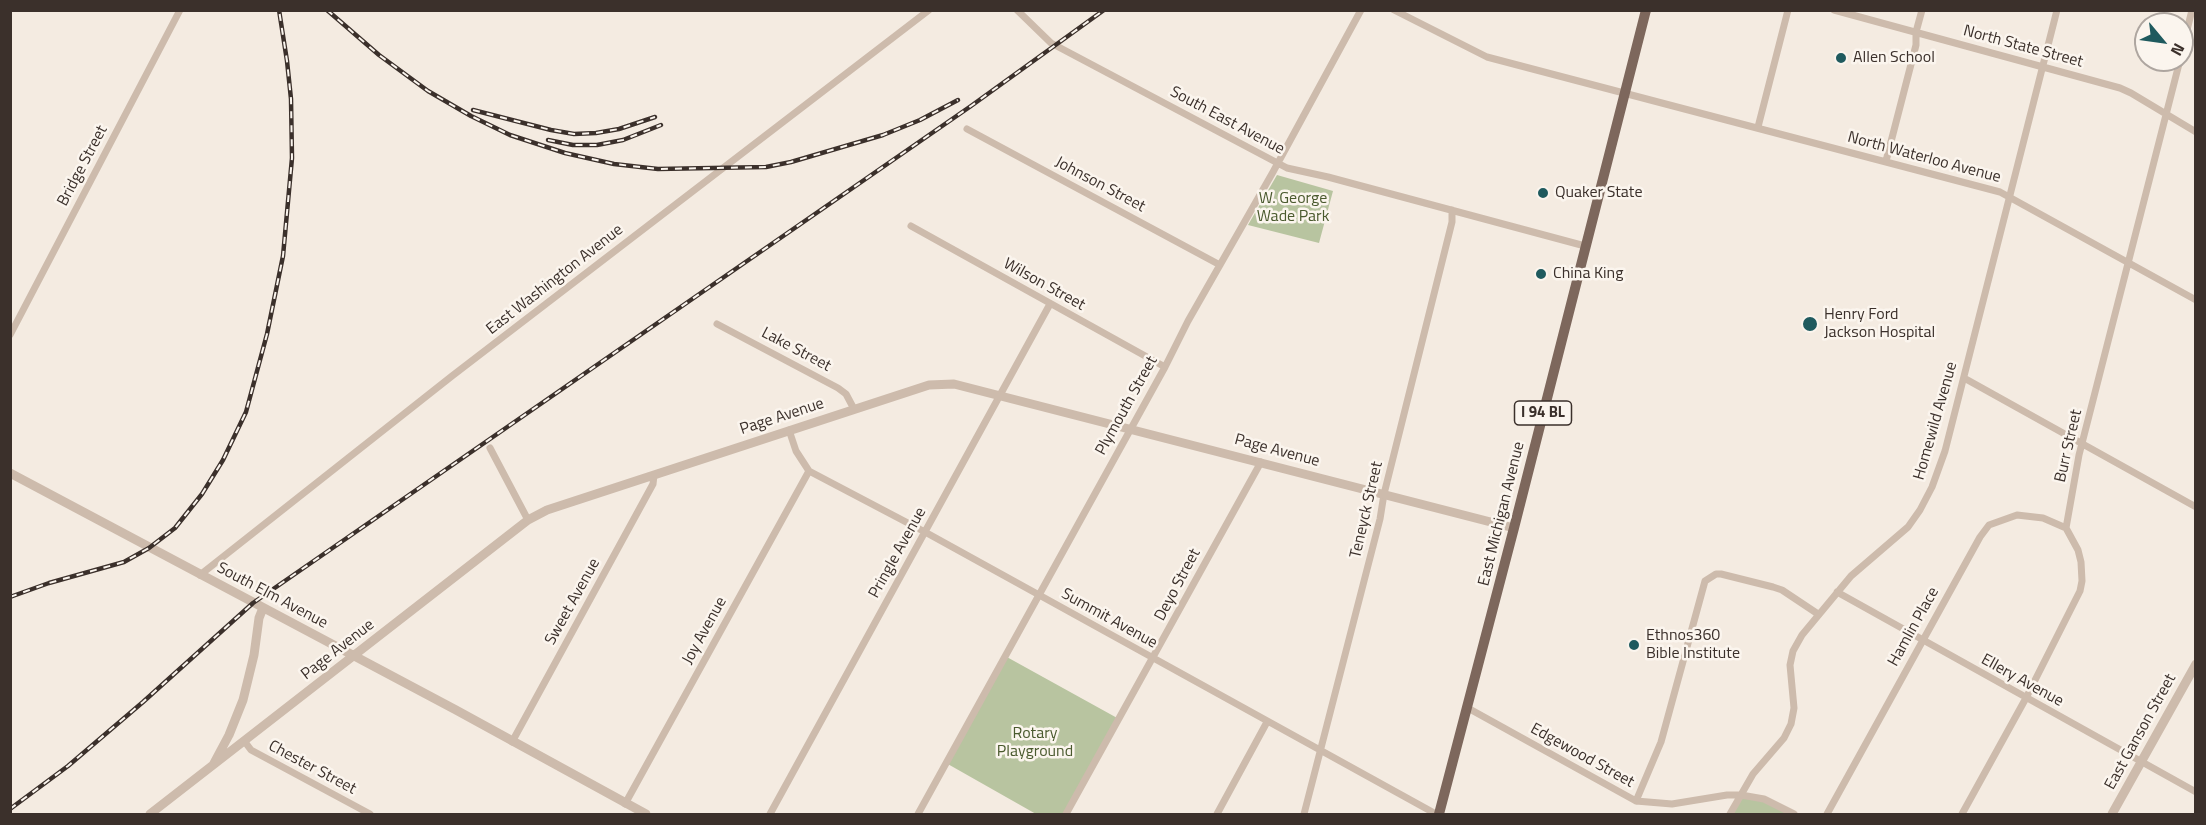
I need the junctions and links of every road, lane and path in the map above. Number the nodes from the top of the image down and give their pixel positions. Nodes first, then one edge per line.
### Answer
1 (180, 10) edge
2 (929, 10) edge
3 (1017, 10) edge
4 (1361, 10) edge
5 (1394, 10) edge
6 (1646, 10) edge
7 (1788, 10) edge
8 (1834, 10) edge
9 (1922, 10) edge
10 (2057, 10) edge
11 (1916, 32) junction
12 (2042, 65) junction
13 (2177, 72) edge
14 (1624, 94) junction
15 (2166, 115) junction
16 (1758, 127) junction
17 (967, 129) dead end
18 (2196, 132) edge
19 (1886, 161) junction
20 (1278, 163) junction
21 (2010, 196) junction
22 (1452, 210) junction
23 (911, 226) dead end
24 (1585, 246) junction
25 (2128, 262) junction
26 (1220, 265) junction
27 (2196, 300) edge
28 (1050, 304) junction
29 (717, 324) dead end
30 (12, 330) edge
31 (1165, 367) junction
32 (1964, 378) junction
33 (1000, 395) junction
34 (854, 409) junction
35 (1130, 429) junction
36 (789, 430) junction
37 (2082, 443) junction
38 (490, 448) dead end
39 (1261, 462) junction
40 (809, 471) junction
41 (10, 473) edge
42 (654, 475) junction
43 (1384, 494) junction
44 (2196, 507) edge
45 (528, 520) junction
46 (1514, 528) junction
47 (2066, 528) junction
48 (925, 532) junction
49 (200, 575) junction
50 (1837, 592) junction
51 (1039, 595) junction
52 (263, 608) junction
53 (1818, 614) junction
54 (1922, 641) junction
55 (355, 656) junction
56 (1153, 658) junction
57 (2196, 664) edge
58 (2026, 698) junction
59 (1466, 707) junction
60 (1267, 722) junction
61 (245, 742) junction
62 (512, 742) junction
63 (1320, 751) junction
64 (2141, 761) junction
65 (212, 768) junction
66 (2196, 792) edge
67 (1741, 795) junction
68 (1636, 801) junction
69 (626, 804) junction
70 (150, 814) edge
71 (370, 814) edge
72 (646, 814) edge
73 (770, 814) edge
74 (918, 814) edge
75 (1066, 814) edge
76 (1217, 814) edge
77 (1304, 814) edge
78 (1438, 814) edge
79 (1730, 814) edge
80 (1794, 814) edge
81 (1827, 814) edge
82 (1962, 814) edge
83 (2112, 814) edge

1 - 30 street, Bridge Street
2 - 49 street, East Washington Avenue
3 - 20 street, South East Avenue
4 - 20 street, Plymouth Street
5 - 14 street, North Waterloo Avenue
6 - 14 main road, East Michigan Avenue / I 94 BL
7 - 16 street
8 - 11 street, North State Street
9 - 11 street
10 - 12 street, Homewild Avenue
11 - 12 street, North State Street
11 - 19 street
12 - 15 street, North State Street
12 - 21 street, Homewild Avenue
13 - 15 street, Burr Street
14 - 16 street, North Waterloo Avenue
14 - 24 main road, East Michigan Avenue / I 94 BL
15 - 18 street, North State Street
15 - 25 street, Burr Street
16 - 19 street, North Waterloo Avenue
17 - 26 street, Johnson Street
19 - 21 street, North Waterloo Avenue
20 - 22 street, South East Avenue
20 - 26 street, Plymouth Street
21 - 25 street, North Waterloo Avenue
21 - 32 street, Homewild Avenue
22 - 24 street, South East Avenue
22 - 43 street, Teneyck Street
23 - 28 street, Wilson Street
24 - 46 main road, East Michigan Avenue / I 94 BL
25 - 27 street, North Waterloo Avenue
25 - 37 street, Burr Street
26 - 31 street, Plymouth Street
28 - 31 street, Wilson Street
28 - 33 street, Pringle Avenue
29 - 34 street, Lake Street
31 - 35 street, Plymouth Street
32 - 37 street
32 - 50 street, Homewild Avenue
33 - 34 street, Page Avenue
33 - 35 street, Page Avenue
33 - 48 street, Pringle Avenue
34 - 36 street, Page Avenue
35 - 39 street, Page Avenue
35 - 51 street, Plymouth Street
36 - 40 street
36 - 42 street, Page Avenue
37 - 44 street
37 - 47 street, Burr Street
38 - 45 street
39 - 43 street, Page Avenue
39 - 56 street, Deyo Street
40 - 48 street, Summit Avenue
40 - 69 street, Joy Avenue
41 - 49 street, South Elm Avenue
42 - 45 street, Page Avenue
42 - 62 street, Sweet Avenue
43 - 46 street, Page Avenue
43 - 63 street, Teneyck Street
45 - 55 street, Page Avenue
46 - 59 main road, East Michigan Avenue / I 94 BL
47 - 54 street, Hamlin Place
47 - 58 street
48 - 51 street, Summit Avenue
48 - 73 street, Pringle Avenue
49 - 52 street, South Elm Avenue
50 - 53 street, Homewild Avenue
50 - 54 street, Ellery Avenue
51 - 56 street, Summit Avenue
51 - 74 street, Plymouth Street
52 - 55 street, South Elm Avenue
52 - 65 street
53 - 67 street, Homewild Avenue
53 - 68 street
54 - 58 street, Ellery Avenue
54 - 81 street, Hamlin Place
55 - 61 street, Page Avenue
55 - 62 street, South Elm Avenue
56 - 60 street, Summit Avenue
56 - 75 street, Deyo Street
57 - 64 street, East Ganson Street
58 - 64 street, Ellery Avenue
58 - 82 street
59 - 68 street, Edgewood Street
59 - 78 main road, East Michigan Avenue / I 94 BL
60 - 63 street, Summit Avenue
60 - 76 street
61 - 65 street, Page Avenue
61 - 71 street, Chester Street
62 - 69 street, South Elm Avenue
63 - 77 street, Teneyck Street
63 - 78 street, Summit Avenue
64 - 66 street, Ellery Avenue
64 - 83 street, East Ganson Street
65 - 70 street, Page Avenue
67 - 68 street, Edgewood Street
67 - 79 street, Homewild Avenue
67 - 80 street, Edgewood Street
69 - 72 street, South Elm Avenue

